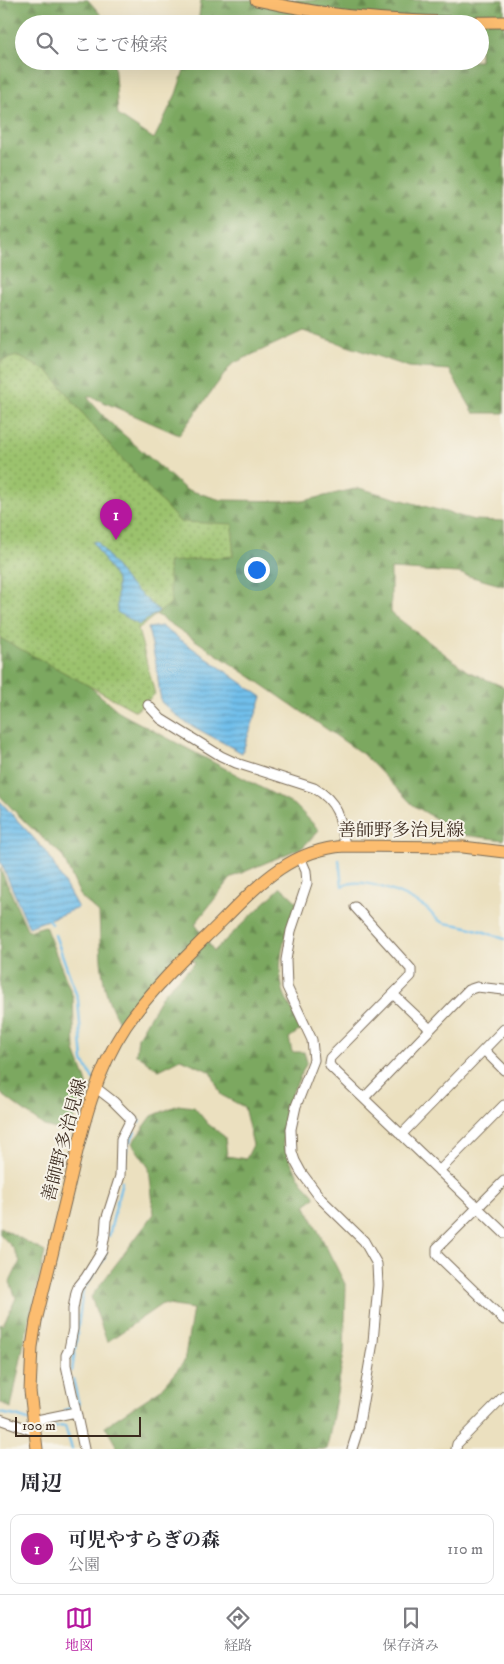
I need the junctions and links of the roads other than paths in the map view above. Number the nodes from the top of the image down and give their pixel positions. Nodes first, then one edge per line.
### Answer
1 (256, 0) edge
2 (335, 15) edge
3 (489, 22) edge
4 (504, 22) edge
5 (148, 705) dead end
6 (345, 846) junction
7 (504, 852) edge
8 (300, 857) junction
9 (355, 907) dead end
10 (504, 990) edge
11 (392, 994) junction
12 (430, 1029) junction
13 (504, 1029) edge
14 (484, 1050) junction
15 (314, 1060) junction
16 (329, 1063) junction
17 (504, 1070) edge
18 (95, 1087) junction
19 (364, 1098) junction
20 (504, 1105) edge
21 (401, 1135) junction
22 (439, 1171) junction
23 (504, 1181) edge
24 (478, 1208) junction
25 (504, 1233) edge
26 (504, 1320) edge
27 (504, 1396) edge
28 (76, 1412) junction
29 (0, 1419) edge
30 (35, 1423) junction
31 (37, 1449) edge
32 (84, 1449) edge
33 (352, 1449) edge
34 (456, 1449) edge

1 - 2 main road
3 - 4 main road
5 - 6 street
6 - 7 main road, 善師野多治見線
6 - 8 main road, 善師野多治見線
8 - 15 street
8 - 18 main road, 善師野多治見線
9 - 11 street
10 - 12 street
11 - 12 street
11 - 16 street
12 - 19 street
13 - 14 street
14 - 17 street
14 - 21 street
15 - 16 street
15 - 33 street
16 - 19 street
18 - 28 street
18 - 30 main road, 善師野多治見線
19 - 21 street
20 - 22 street
21 - 22 street
22 - 24 street
23 - 24 street
24 - 25 street
24 - 26 street
27 - 34 street
28 - 30 street
28 - 32 street
29 - 30 street
30 - 31 main road, 善師野多治見線

